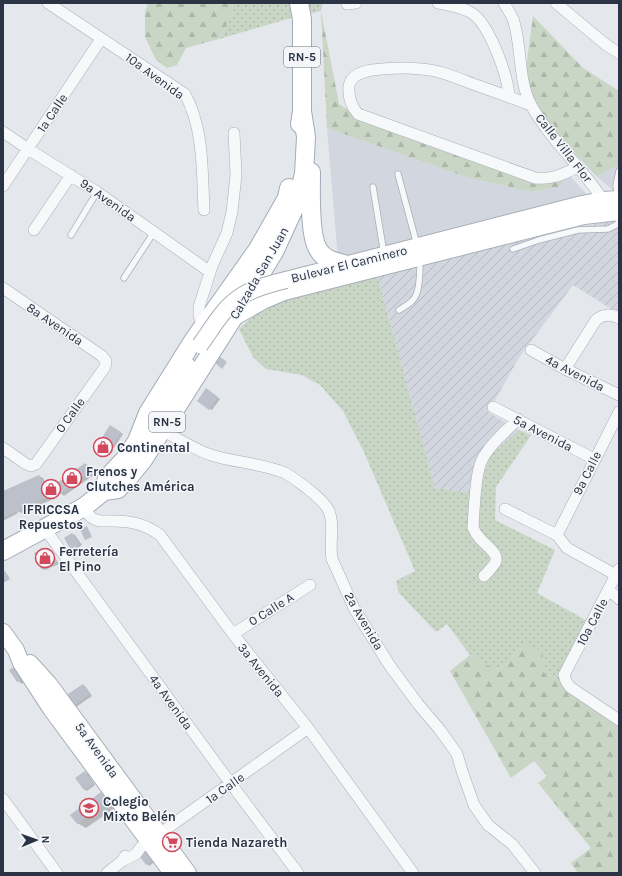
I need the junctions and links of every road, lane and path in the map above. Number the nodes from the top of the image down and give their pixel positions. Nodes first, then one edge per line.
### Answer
1 (48, 3) edge
2 (299, 3) edge
3 (438, 3) edge
4 (504, 3) edge
5 (556, 3) edge
6 (101, 39) junction
7 (619, 54) edge
8 (510, 97) junction
9 (531, 105) junction
10 (302, 112) junction
11 (3, 132) edge
12 (234, 133) dead end
13 (28, 149) junction
14 (578, 167) junction
15 (619, 171) edge
16 (398, 174) dead end
17 (71, 175) junction
18 (3, 186) edge
19 (373, 187) dead end
20 (97, 192) junction
21 (614, 207) edge
22 (204, 210) dead end
23 (34, 230) dead end
24 (154, 232) junction
25 (71, 235) dead end
26 (513, 249) dead end
27 (419, 252) junction
28 (384, 255) junction
29 (344, 264) junction
30 (210, 272) junction
31 (124, 278) dead end
32 (3, 288) edge
33 (399, 310) dead end
34 (614, 316) edge
35 (205, 323) junction
36 (225, 330) junction
37 (531, 350) dead end
38 (106, 361) joint
39 (565, 369) junction
40 (619, 395) edge
41 (493, 406) dead end
42 (619, 412) edge
43 (518, 419) junction
44 (144, 427) junction
45 (162, 430) junction
46 (3, 448) edge
47 (594, 459) junction
48 (104, 491) junction
49 (84, 508) junction
50 (505, 509) dead end
51 (45, 529) junction
52 (557, 535) junction
53 (3, 551) edge
54 (618, 572) edge
55 (484, 576) dead end
56 (310, 585) dead end
57 (609, 590) junction
58 (619, 599) edge
59 (3, 620) edge
60 (233, 634) junction
61 (8, 641) edge
62 (44, 688) junction
63 (619, 720) edge
64 (308, 728) junction
65 (231, 784) junction
66 (3, 799) edge
67 (150, 841) junction
68 (57, 873) edge
69 (107, 873) edge
70 (172, 873) edge
71 (188, 873) edge
72 (298, 873) edge
73 (413, 873) edge
74 (535, 873) edge

1 - 6 street, 10a Avenida
2 - 10 main road, RN-5
3 - 8 street
4 - 9 street, Calle Villa Flor
5 - 7 street
6 - 13 street, 1a Calle
6 - 22 street, 10a Avenida
8 - 9 street
8 - 14 street
9 - 14 street, Calle Villa Flor
10 - 29 main road
10 - 35 main road, Calzada San Juan / RN-5
10 - 36 main road, Calzada San Juan / RN-5
11 - 13 street, 9a Avenida
12 - 30 street
13 - 17 street, 9a Avenida
13 - 18 street, 1a Calle
14 - 21 street, Calle Villa Flor
15 - 21 lane
16 - 27 lane
17 - 20 street, 9a Avenida
17 - 23 street
19 - 28 lane
20 - 24 street, 9a Avenida
20 - 25 lane
21 - 26 lane
21 - 27 main road, Bulevar El Caminero
24 - 30 street, 9a Avenida
24 - 31 lane
27 - 28 main road, Bulevar El Caminero
27 - 33 lane
27 - 36 main road, Bulevar El Caminero
28 - 29 main road, Bulevar El Caminero
29 - 44 main road, Bulevar El Caminero, bridge
30 - 35 street
32 - 38 street, 8a Avenida
34 - 39 street
35 - 36 main road
35 - 44 main road, Calzada San Juan / RN-5
36 - 45 main road, Calzada San Juan / RN-5
37 - 39 street, 4a Avenida
38 - 46 street, 0 Calle
39 - 40 street, 4a Avenida
41 - 43 street, 5a Avenida
42 - 47 street, 9a Calle
43 - 47 street, 5a Avenida
43 - 55 street
44 - 48 main road, Calzada San Juan / RN-5
45 - 48 main road, Calzada San Juan / RN-5
45 - 74 street, 2a Avenida
47 - 52 street, 9a Calle
48 - 49 main road, Calzada San Juan / RN-5
49 - 51 main road, Calzada San Juan / RN-5
49 - 60 street, 3a Avenida
50 - 52 street
51 - 53 main road, Calzada San Juan / RN-5
51 - 65 street, 4a Avenida
52 - 54 street
54 - 57 street, 10a Calle
56 - 60 street, 0 Calle A
57 - 58 street
57 - 63 street, 10a Calle
59 - 62 main road, 5a Avenida
60 - 64 street, 3a Avenida
61 - 62 main road, 5a Avenida
62 - 67 main road, 5a Avenida
64 - 65 street, 1a Calle
64 - 73 street, 3a Avenida
65 - 67 street, 1a Calle
65 - 72 street, 4a Avenida
66 - 68 street
67 - 69 street, 1a Calle
67 - 70 main road, 5a Avenida
67 - 71 main road, 5a Avenida

